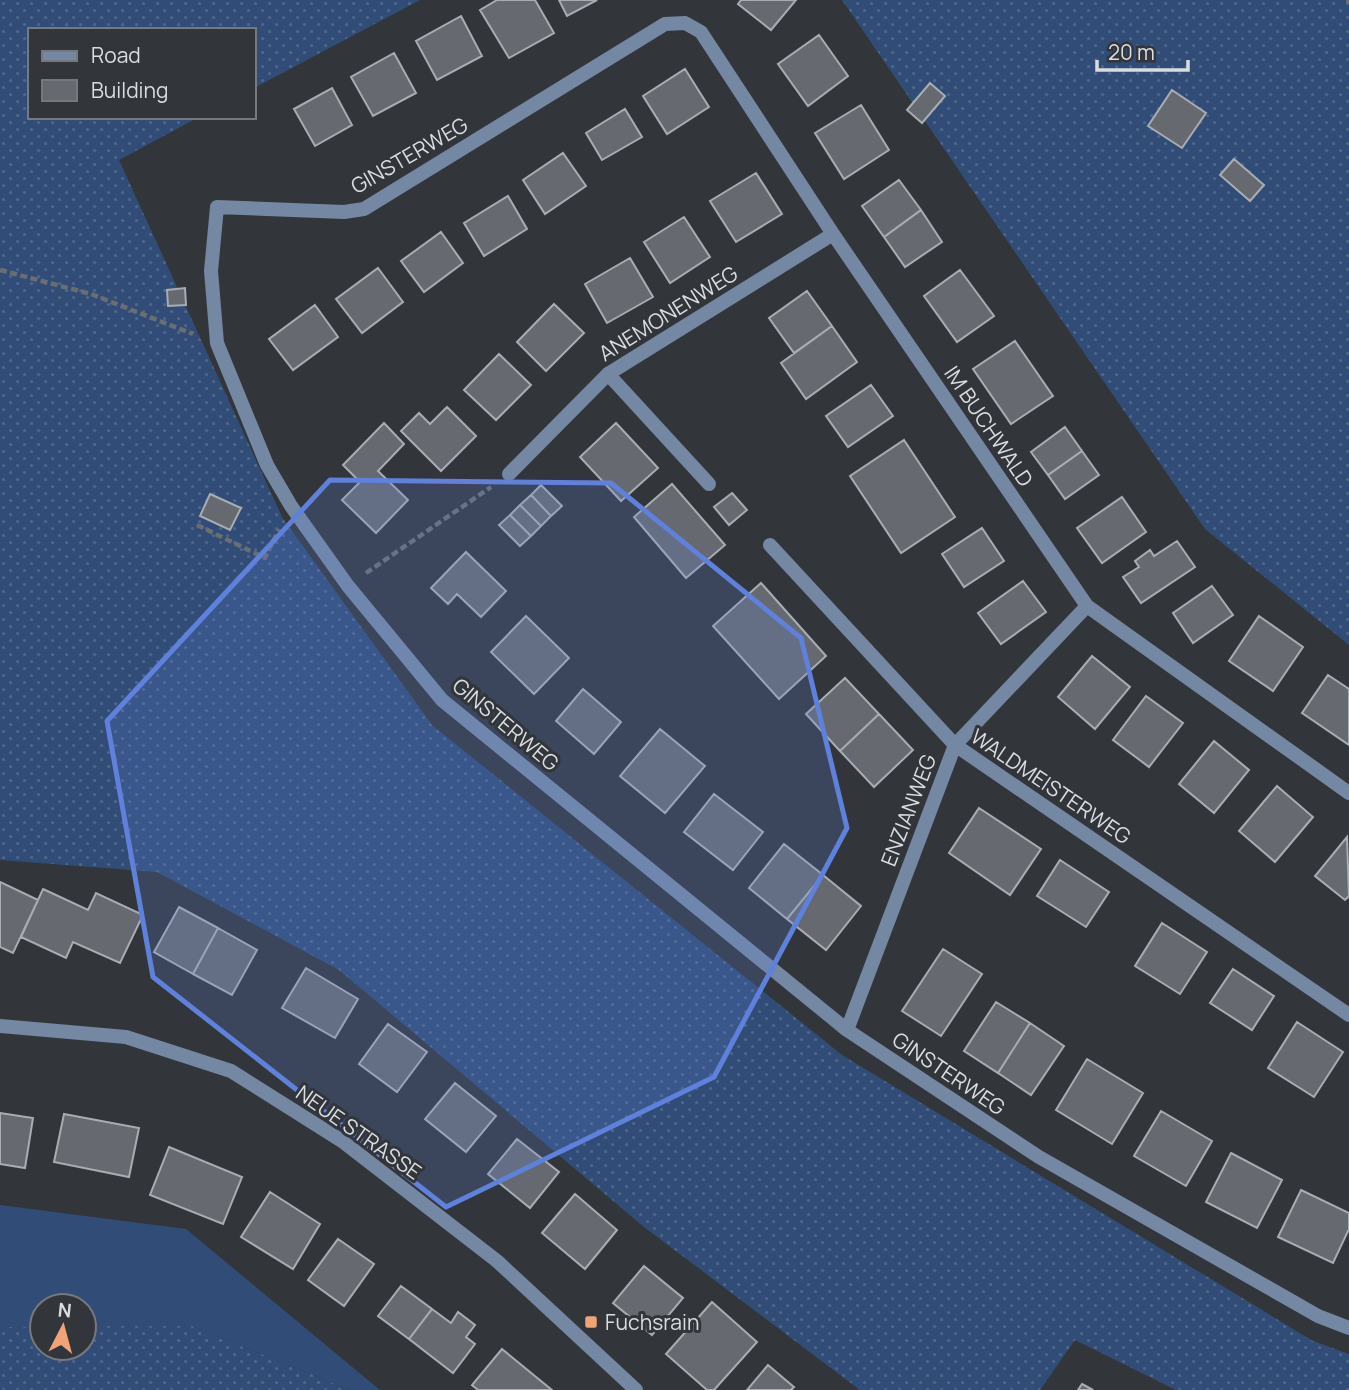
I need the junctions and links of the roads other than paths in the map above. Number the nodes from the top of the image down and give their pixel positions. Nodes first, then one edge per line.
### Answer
1 (664, 24) joint
2 (833, 234) junction
3 (608, 374) junction
4 (509, 474) road end
5 (709, 484) dead end
6 (770, 545) dead end
7 (1087, 606) junction
8 (954, 745) junction
9 (1349, 793) edge
10 (1349, 1015) edge
11 (0, 1026) edge
12 (847, 1030) junction
13 (1349, 1328) edge
14 (636, 1390) edge

1 - 2 street, IM BUCHWALD
1 - 12 street, GINSTERWEG
2 - 3 street, ANEMONENWEG
2 - 7 street, IM BUCHWALD
3 - 4 street, ANEMONENWEG
3 - 5 street
6 - 8 street, WALDMEISTERWEG
7 - 8 street, ENZIANWEG
7 - 9 street, IM BUCHWALD
8 - 10 street, WALDMEISTERWEG
8 - 12 street, ENZIANWEG
11 - 14 street, NEUE STRASSE
12 - 13 street, GINSTERWEG

